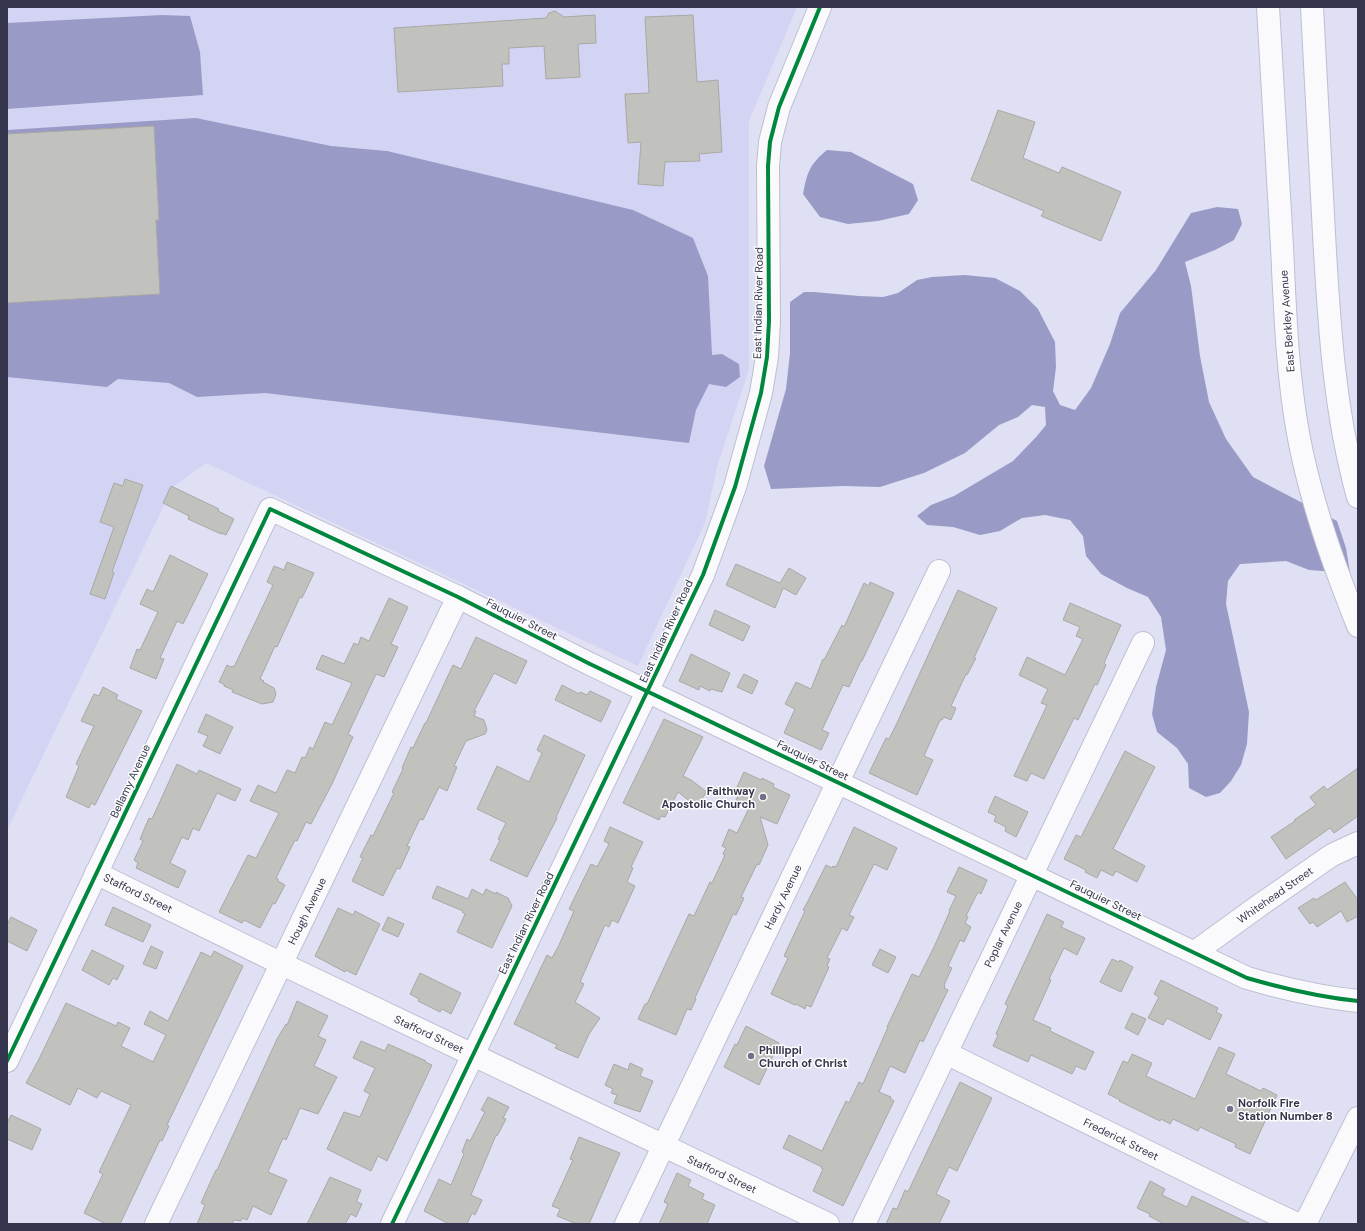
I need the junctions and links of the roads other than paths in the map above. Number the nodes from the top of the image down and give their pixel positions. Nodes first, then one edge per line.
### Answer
1 (820, 7) edge
2 (1268, 7) edge
3 (1312, 7) edge
4 (1358, 498) edge
5 (270, 509) joint
6 (939, 571) dead end
7 (458, 597) junction
8 (1358, 626) edge
9 (1143, 643) dead end
10 (648, 691) junction
11 (838, 782) junction
12 (1358, 843) edge
13 (96, 873) junction
14 (1032, 874) junction
15 (1194, 952) junction
16 (282, 964) junction
17 (1358, 1001) edge
18 (946, 1053) junction
19 (473, 1055) junction
20 (7, 1061) edge
21 (1358, 1118) edge
22 (664, 1146) junction
23 (156, 1224) edge
24 (392, 1224) edge
25 (626, 1224) edge
26 (828, 1224) edge
27 (864, 1224) edge
28 (1297, 1224) edge
29 (1305, 1224) edge

1 - 10 street, East Indian River Road
2 - 8 street, East Berkley Avenue
3 - 4 street
5 - 7 street, Fauquier Street
5 - 13 street, Bellamy Avenue
6 - 11 street, Hardy Avenue
7 - 10 street, Fauquier Street
7 - 16 street, Hough Avenue
9 - 14 street, Poplar Avenue
10 - 11 street, Fauquier Street
10 - 19 street, East Indian River Road
11 - 14 street, Fauquier Street
11 - 22 street, Hardy Avenue
12 - 15 street, Whitehead Street
13 - 16 street, Stafford Street
13 - 20 street, Bellamy Avenue
14 - 15 street, Fauquier Street
14 - 18 street, Poplar Avenue
15 - 17 street, Fauquier Street
16 - 19 street, Stafford Street
16 - 23 street, Hough Avenue
18 - 27 street, Poplar Avenue
18 - 28 street, Frederick Street
19 - 22 street, Stafford Street
19 - 24 street, East Indian River Road
21 - 29 street
22 - 25 street, Hardy Avenue
22 - 26 street, Stafford Street

